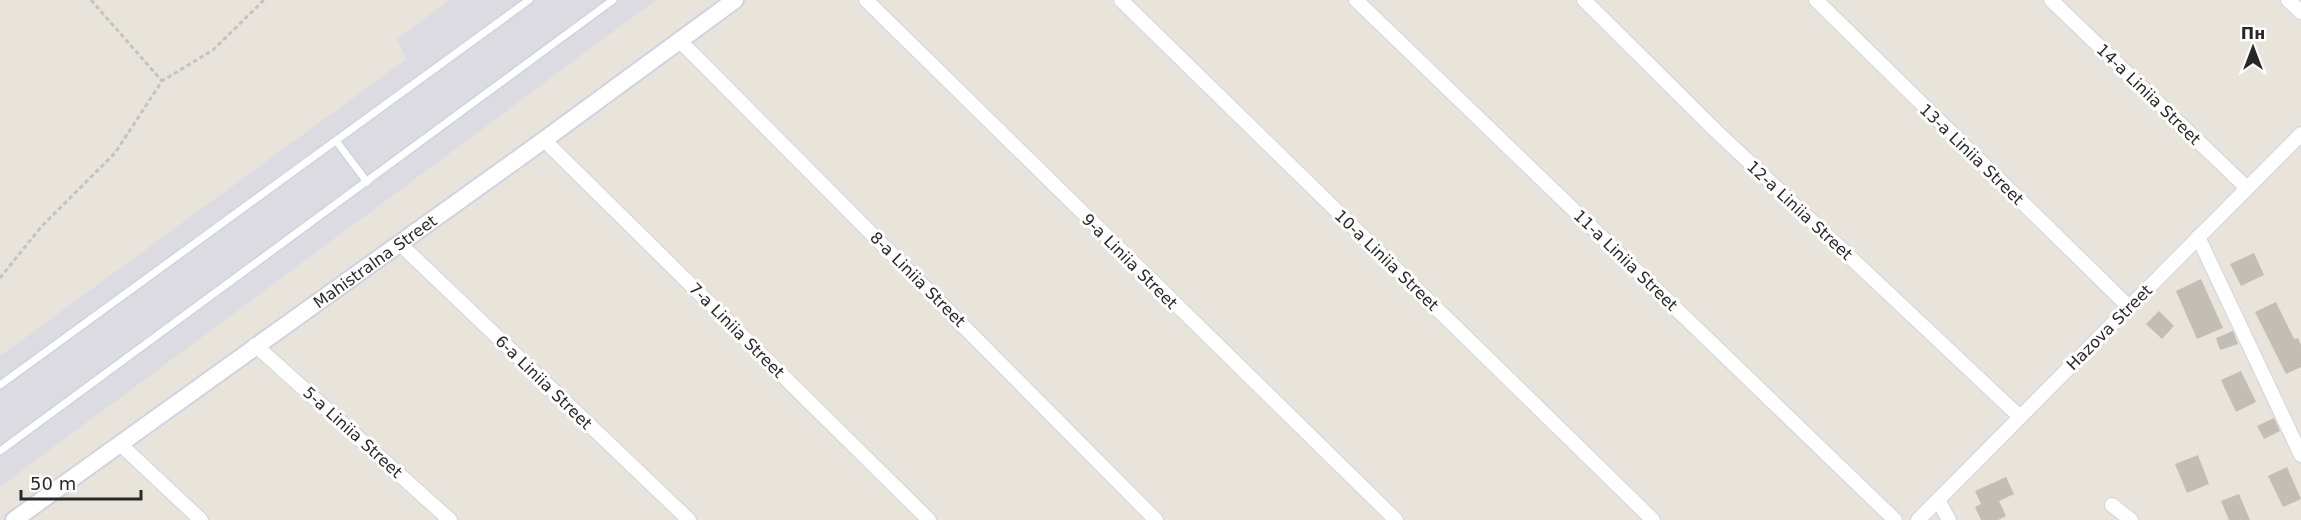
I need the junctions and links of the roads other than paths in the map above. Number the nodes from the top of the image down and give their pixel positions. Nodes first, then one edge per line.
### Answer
1 (529, 0) edge
2 (613, 0) edge
3 (735, 0) edge
4 (866, 0) edge
5 (1121, 0) edge
6 (1356, 0) edge
7 (1584, 0) edge
8 (1816, 0) edge
9 (2051, 0) edge
10 (2288, 0) edge
11 (2301, 12) edge
12 (679, 40) junction
13 (2301, 134) edge
14 (544, 141) junction
15 (337, 142) junction
16 (367, 182) junction
17 (2247, 188) junction
18 (2198, 237) junction
19 (400, 244) junction
20 (2129, 307) junction
21 (255, 345) junction
22 (0, 386) edge
23 (2020, 417) junction
24 (120, 444) junction
25 (0, 451) edge
26 (2301, 455) edge
27 (1938, 500) junction
28 (2112, 505) dead end
29 (14, 520) edge
30 (201, 520) edge
31 (450, 520) edge
32 (689, 520) edge
33 (929, 520) edge
34 (1156, 520) edge
35 (1396, 520) edge
36 (1653, 520) edge
37 (1895, 520) edge
38 (1918, 520) edge
39 (1949, 520) edge
40 (2131, 520) edge

1 - 15 lane
2 - 16 lane
3 - 12 street, Mahistralna Street
4 - 35 street, 9-a Liniia Street
5 - 36 street, 10-a Liniia Street
6 - 37 street, 11-a Liniia Street
7 - 23 street, 12-a Liniia Street
8 - 20 street, 13-a Liniia Street
9 - 17 street, 14-a Liniia Street
10 - 11 street
12 - 14 street, Mahistralna Street
12 - 34 street, 8-a Liniia Street
13 - 17 street, Hazova Street
14 - 19 street, Mahistralna Street
14 - 33 street, 7-a Liniia Street
15 - 16 lane
15 - 22 lane
16 - 25 lane
17 - 18 street, Hazova Street
18 - 20 street, Hazova Street
18 - 26 street
19 - 21 street, Mahistralna Street
19 - 32 street, 6-a Liniia Street
20 - 23 street, Hazova Street
21 - 24 street, Mahistralna Street
21 - 31 street, 5-a Liniia Street
23 - 27 street, Hazova Street
24 - 29 street, Mahistralna Street
24 - 30 street
27 - 38 street, Hazova Street
27 - 39 street
28 - 40 street

